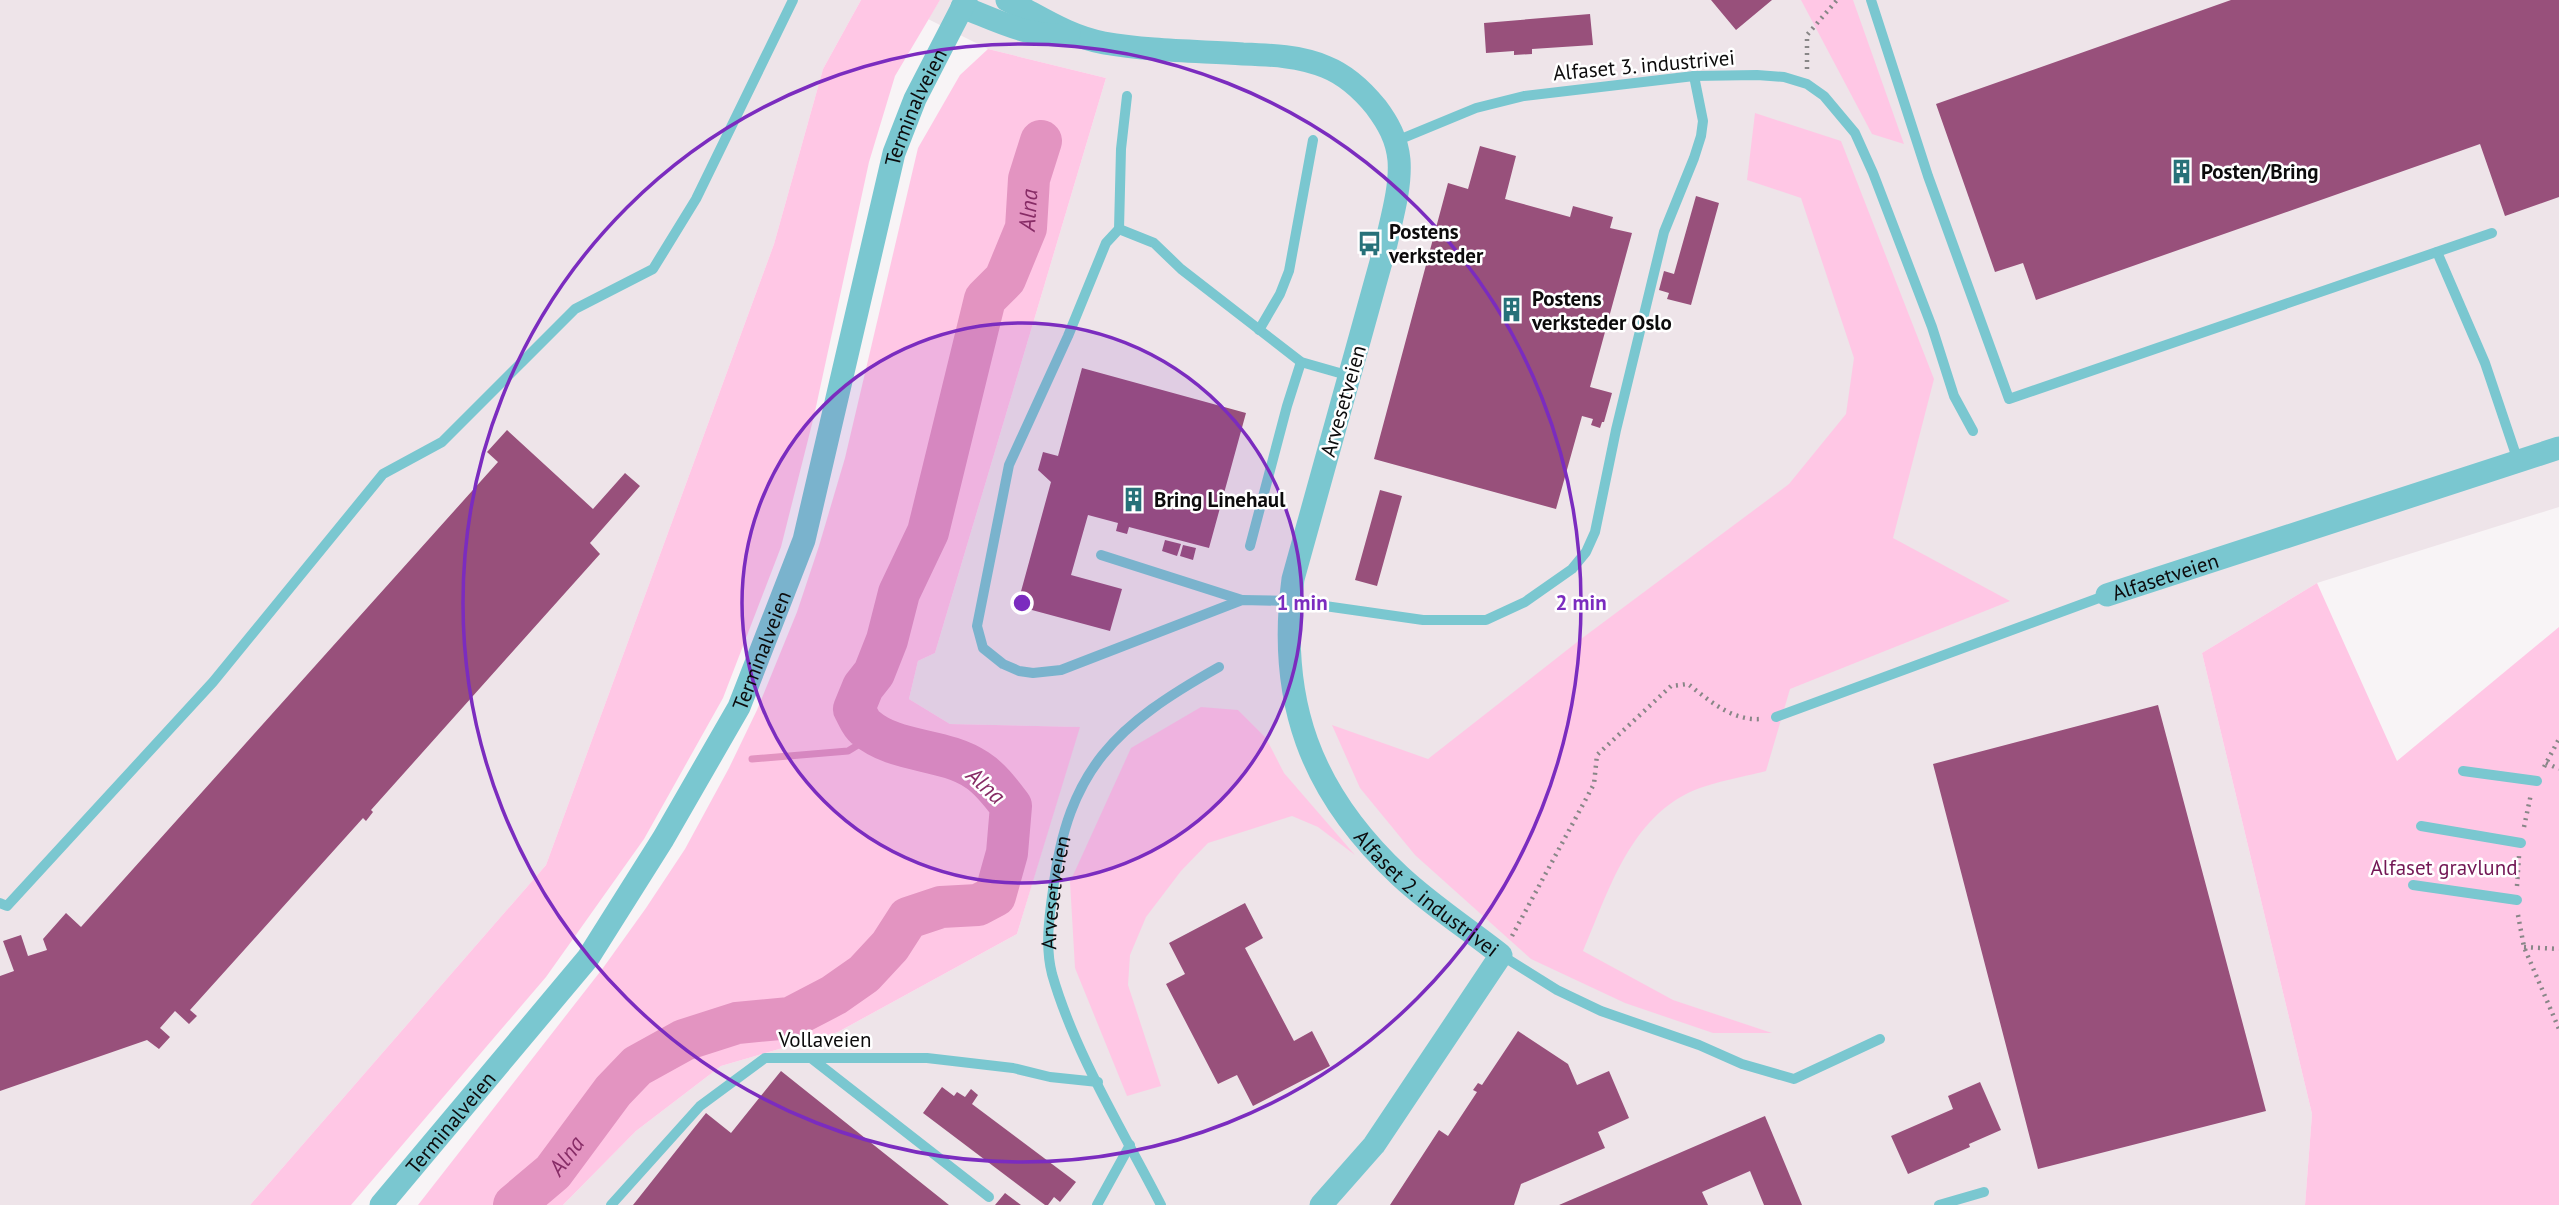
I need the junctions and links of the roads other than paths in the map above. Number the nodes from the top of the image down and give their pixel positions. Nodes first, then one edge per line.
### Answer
1 (793, 0) edge
2 (1007, 0) edge
3 (1871, 0) edge
4 (964, 4) edge
5 (1069, 34) junction
6 (1694, 76) junction
7 (1127, 96) dead end
8 (1313, 140) dead end
9 (1396, 141) junction
10 (1119, 229) junction
11 (2492, 233) dead end
12 (2437, 252) junction
13 (1259, 330) junction
14 (1301, 362) junction
15 (1350, 376) junction
16 (1973, 431) dead end
17 (2559, 448) edge
18 (2518, 461) junction
19 (1250, 547) dead end
20 (1101, 555) dead end
21 (2107, 595) joint
22 (1242, 600) junction
23 (1290, 601) junction
24 (1289, 662) joint
25 (1219, 667) dead end
26 (1776, 717) dead end
27 (2463, 771) dead end
28 (2537, 781) road end
29 (2421, 826) dead end
30 (2521, 843) road end
31 (2413, 885) dead end
32 (2517, 900) road end
33 (0, 903) edge
34 (1501, 955) junction
35 (1880, 1039) dead end
36 (811, 1058) junction
37 (1098, 1082) junction
38 (1130, 1145) junction
39 (1984, 1192) dead end
40 (989, 1197) dead end
41 (381, 1205) edge
42 (611, 1205) edge
43 (1097, 1205) edge
44 (1161, 1205) edge
45 (1321, 1205) edge
46 (1939, 1205) edge

1 - 33 lane
2 - 5 street, Terminalveien
3 - 12 lane
4 - 5 street, Terminalveien
4 - 41 street, Terminalveien
5 - 9 street, Terminalveien
6 - 9 lane, Alfaset 3. industrivei
6 - 16 lane, Alfaset 3. industrivei
6 - 23 lane
7 - 10 lane
8 - 13 lane
9 - 15 street, Arvesetveien
10 - 13 lane
10 - 22 lane
11 - 12 lane
12 - 18 lane
13 - 14 lane
14 - 15 lane
14 - 19 lane
15 - 23 street, Arvesetveien
17 - 18 street, Alfasetveien
18 - 21 street, Alfasetveien
20 - 22 lane
21 - 26 lane, Alfasetveien
22 - 23 lane
23 - 24 street, Arvesetveien
24 - 34 street, Alfaset 2. industrivei
25 - 37 lane, Arvesetveien
27 - 28 lane
29 - 30 lane
31 - 32 lane
34 - 35 lane
34 - 45 street, Alfaset 2. industrivei
36 - 37 lane, Vollaveien
36 - 40 lane
36 - 42 lane, Vollaveien
37 - 38 lane, Arvesetveien
38 - 43 lane
38 - 44 lane, Arvesetveien
39 - 46 lane

